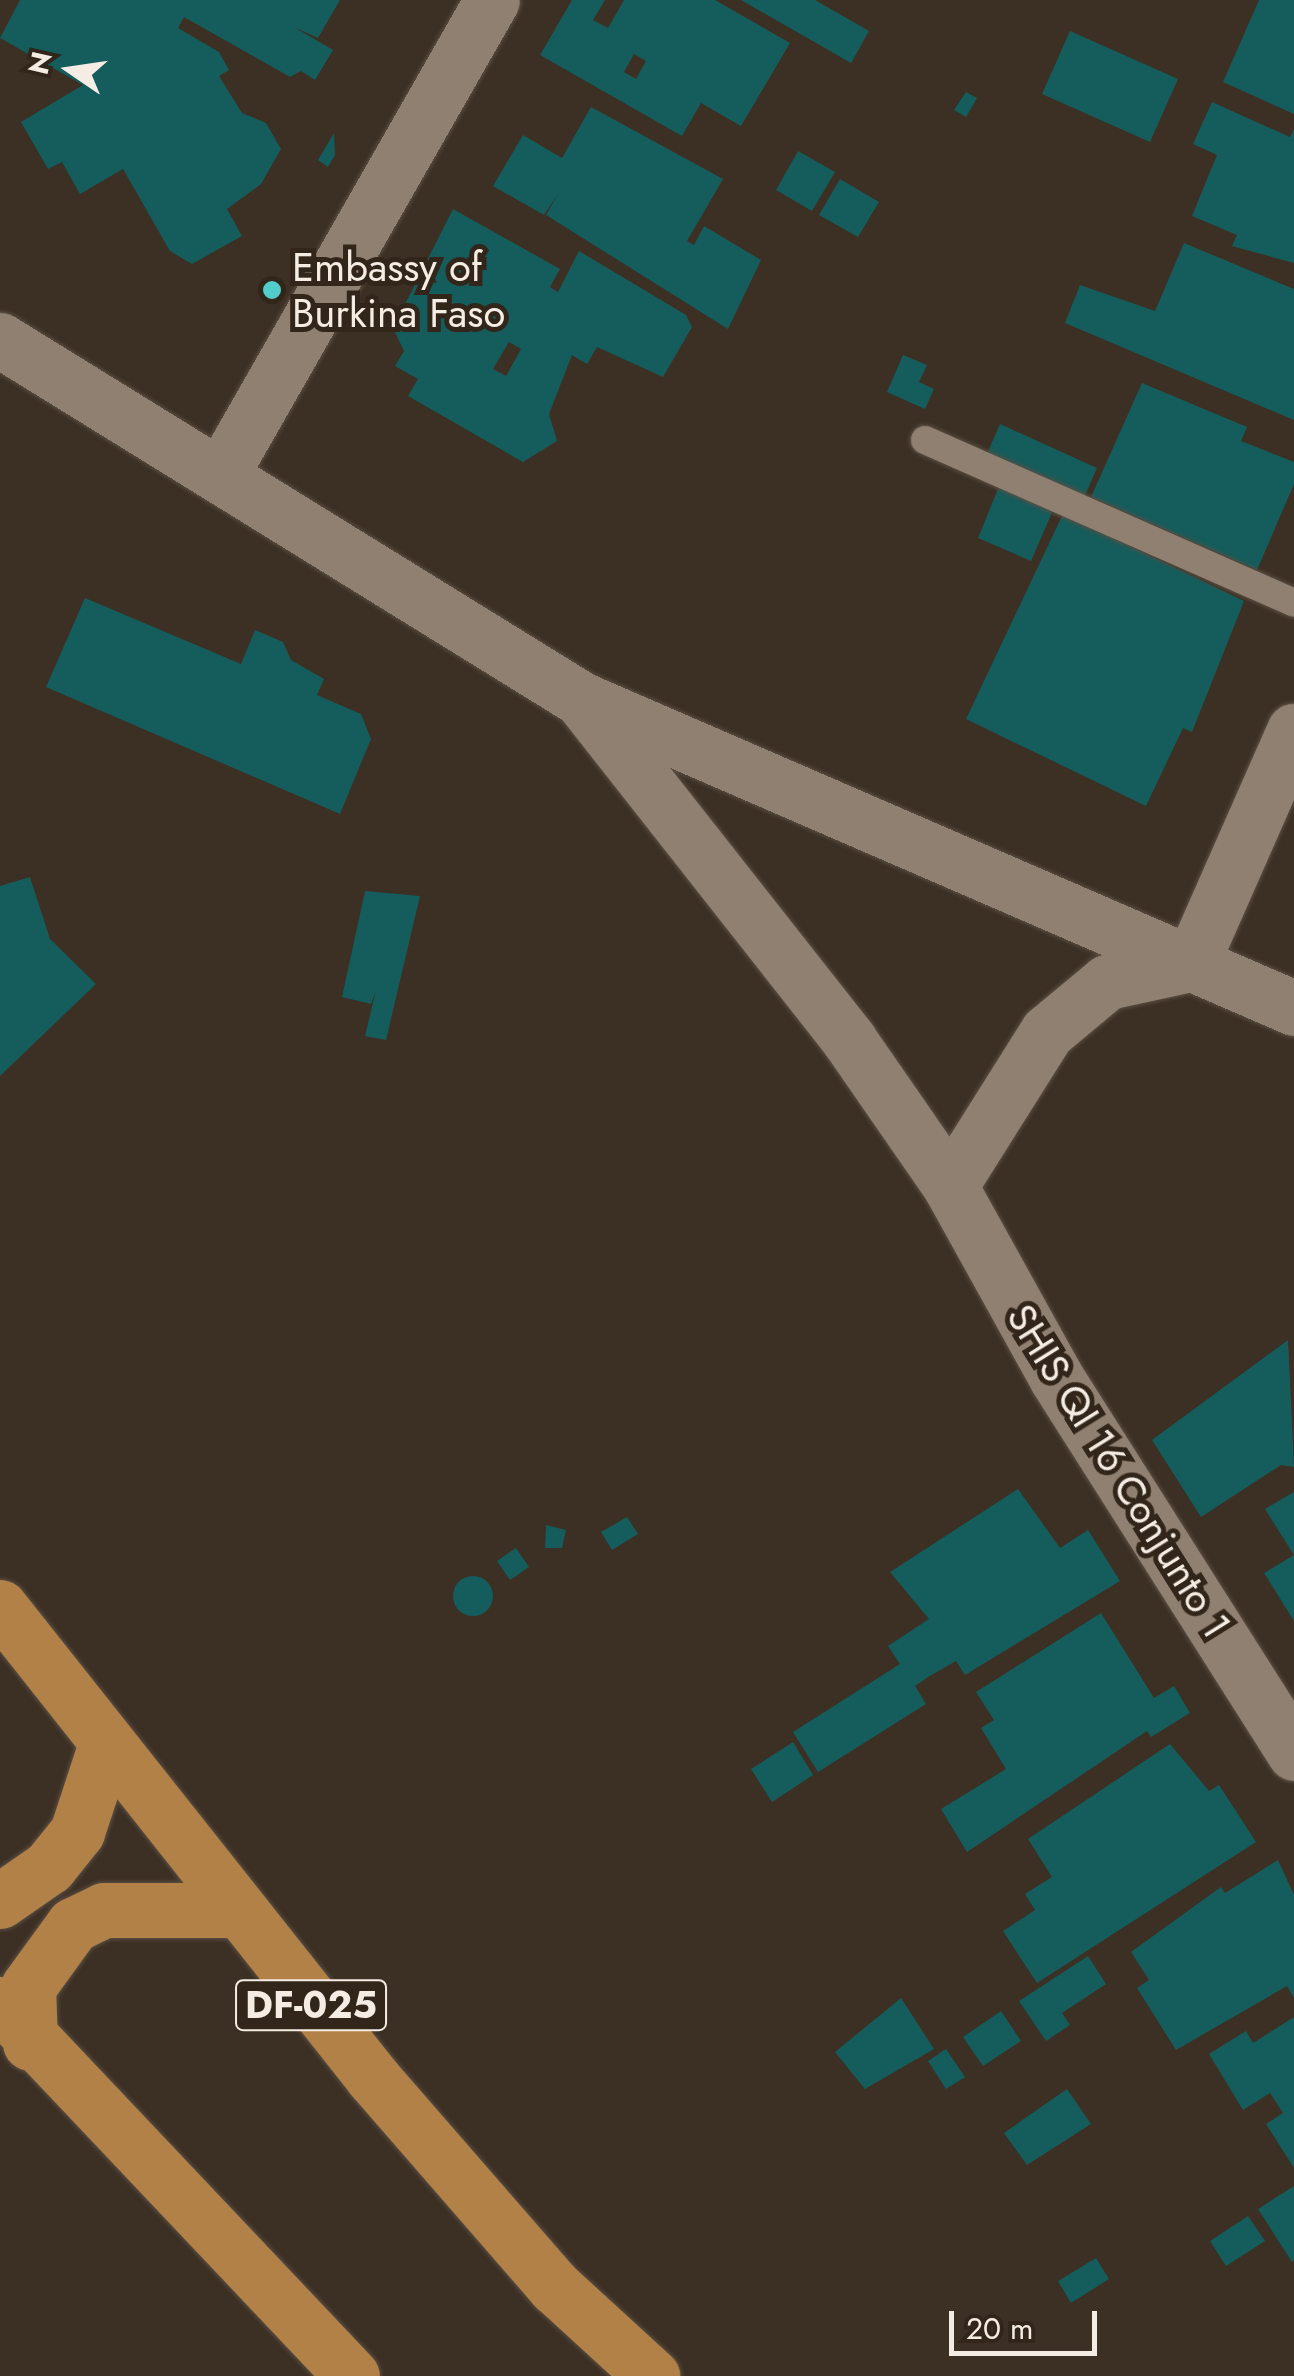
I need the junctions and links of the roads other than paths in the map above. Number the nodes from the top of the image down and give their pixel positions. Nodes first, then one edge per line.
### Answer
1 (492, 0) edge
2 (0, 340) edge
3 (925, 440) dead end
4 (220, 476) junction
5 (1294, 603) edge
6 (581, 699) junction
7 (1294, 731) edge
8 (1190, 964) junction
9 (1294, 1008) edge
10 (950, 1186) junction
11 (0, 1607) edge
12 (106, 1744) junction
13 (1294, 1753) edge
14 (0, 1900) edge
15 (231, 1910) junction
16 (15, 2024) edge
17 (352, 2376) edge
18 (652, 2376) edge

1 - 4 street
2 - 4 street
3 - 5 lane
4 - 6 street
6 - 8 street
6 - 10 street, SHIS QI 16 Conjunto 1
7 - 8 street
8 - 9 street
8 - 10 street
10 - 13 street, SHIS QI 16 Conjunto 1
11 - 12 main road, DF-025
12 - 14 main road
12 - 15 main road, DF-025
15 - 16 main road
15 - 18 main road, DF-025
16 - 17 main road

